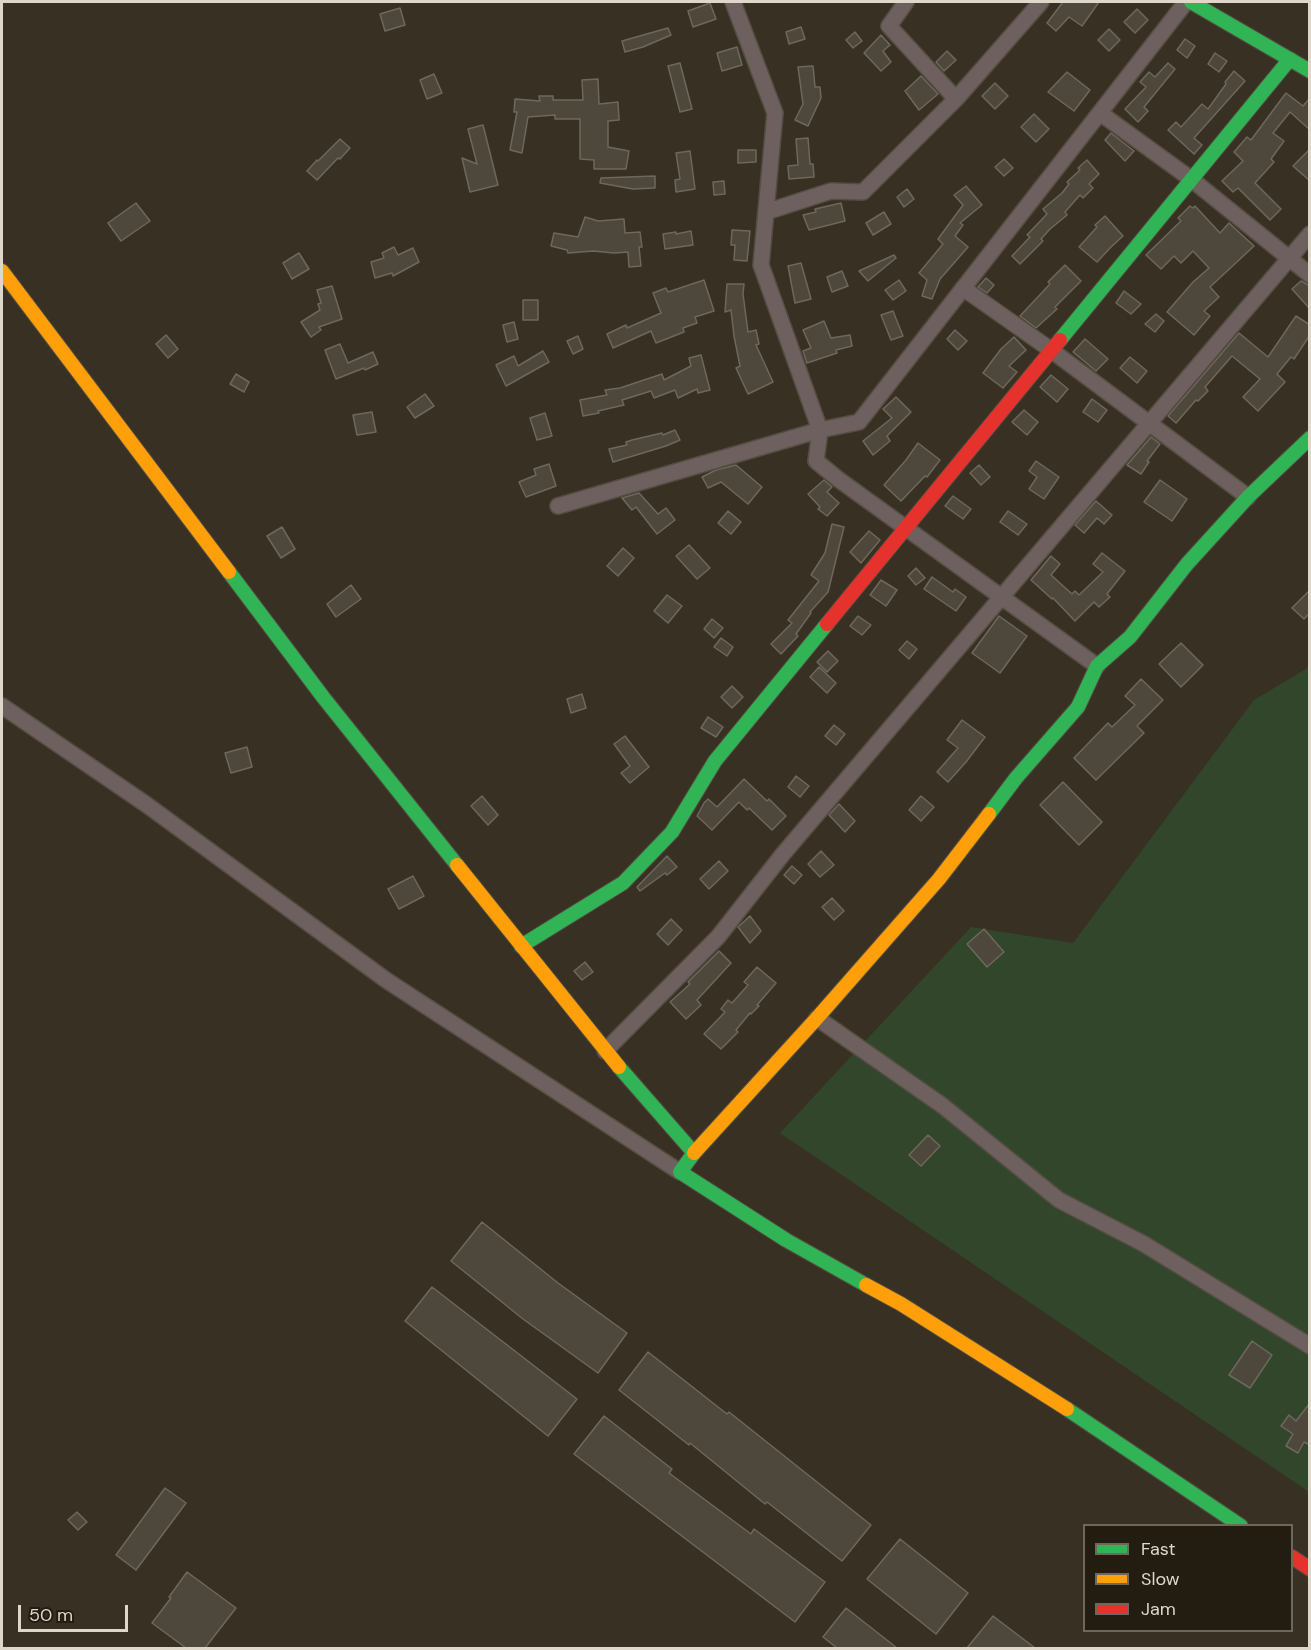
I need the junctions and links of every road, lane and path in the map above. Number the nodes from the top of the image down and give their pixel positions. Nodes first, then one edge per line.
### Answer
1 (733, 2) edge
2 (906, 2) edge
3 (1041, 2) edge
4 (1186, 2) edge
5 (1191, 2) edge
6 (1290, 59) junction
7 (1310, 71) edge
8 (956, 99) junction
9 (1100, 113) junction
10 (1191, 179) junction
11 (766, 212) junction
12 (1310, 234) edge
13 (1288, 259) junction
14 (2, 271) edge
15 (1310, 275) edge
16 (963, 288) junction
17 (1051, 350) junction
18 (1149, 424) junction
19 (820, 430) junction
20 (1310, 438) edge
21 (1248, 497) junction
22 (558, 506) dead end
23 (906, 528) junction
24 (1001, 597) junction
25 (1097, 666) junction
26 (2, 706) edge
27 (521, 946) junction
28 (817, 1018) junction
29 (605, 1051) junction
30 (694, 1153) junction
31 (681, 1172) junction
32 (1310, 1346) edge
33 (1238, 1524) edge
34 (1293, 1558) edge
35 (1310, 1569) edge

1 - 11 street
2 - 8 street
3 - 8 street
4 - 9 street
5 - 6 street
6 - 7 street
6 - 10 street
8 - 11 street
9 - 10 street
9 - 16 street
10 - 13 street
10 - 17 street
11 - 19 street
12 - 13 street
13 - 15 street
13 - 18 street
14 - 27 street
16 - 17 street
16 - 19 street
17 - 18 street
17 - 23 street
18 - 21 street
18 - 24 street
19 - 22 street
19 - 23 street
20 - 21 street
21 - 25 street
23 - 24 street
23 - 27 street
24 - 25 street
24 - 29 street
25 - 28 street
26 - 31 street
27 - 29 street
28 - 30 street
28 - 32 street
29 - 30 street
30 - 31 street
31 - 33 street
34 - 35 street

